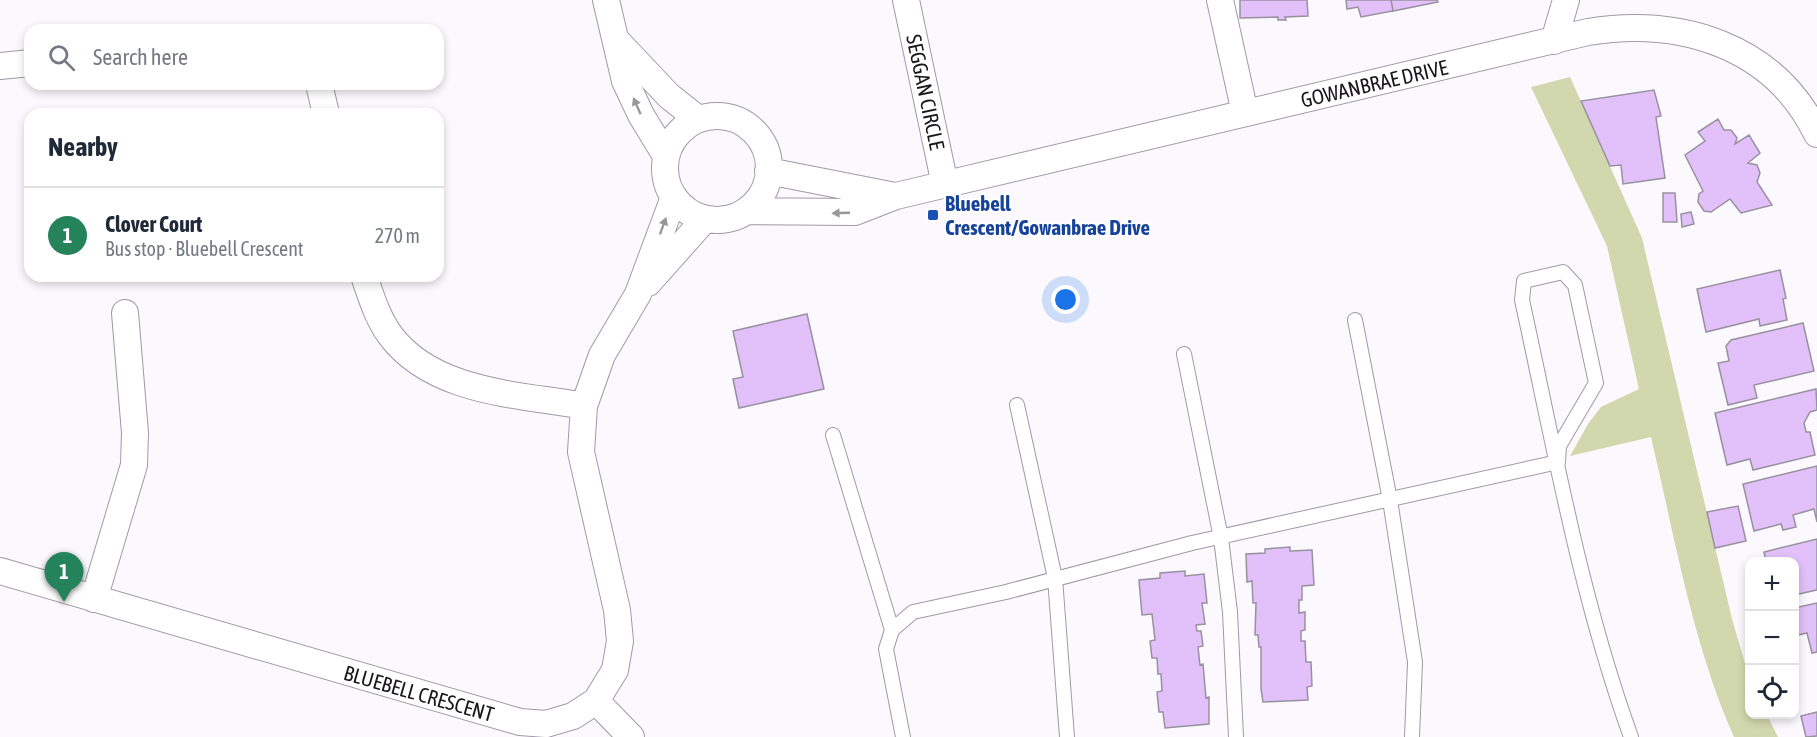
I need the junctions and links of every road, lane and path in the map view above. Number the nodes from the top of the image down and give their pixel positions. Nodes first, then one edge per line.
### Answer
1 (606, 0) edge
2 (906, 0) edge
3 (1220, 0) edge
4 (1566, 0) edge
5 (616, 41) junction
6 (1554, 41) junction
7 (24, 64) edge
8 (0, 66) edge
9 (320, 90) edge
10 (325, 108) edge
11 (1245, 113) junction
12 (698, 119) junction
13 (1817, 134) edge
14 (666, 156) junction
15 (768, 171) junction
16 (945, 185) junction
17 (896, 196) junction
18 (674, 197) junction
19 (746, 211) junction
20 (705, 219) junction
21 (366, 282) edge
22 (638, 294) junction
23 (125, 313) dead end
24 (1355, 320) dead end
25 (1184, 354) dead end
26 (1017, 405) dead end
27 (584, 406) junction
28 (833, 435) dead end
29 (1558, 462) junction
30 (1390, 500) junction
31 (1221, 538) junction
32 (0, 571) edge
33 (1055, 578) junction
34 (94, 599) junction
35 (892, 630) junction
36 (596, 701) junction
37 (631, 737) edge
38 (903, 737) edge
39 (1067, 737) edge
40 (1236, 737) edge
41 (1412, 737) edge
42 (1631, 737) edge

1 - 5 street
2 - 16 street, SEGGAN CIRCLE
3 - 11 street
4 - 6 street
5 - 12 street
14 -> 5 street
6 - 11 street, GOWANBRAE DRIVE
6 - 13 street, GOWANBRAE DRIVE
7 - 8 street
9 - 10 street
11 - 16 street, GOWANBRAE DRIVE
12 - 14 street
12 - 15 street
14 - 18 street
15 - 17 street, GOWANBRAE DRIVE
15 - 19 street
16 - 17 street, GOWANBRAE DRIVE
17 -> 19 street, GOWANBRAE DRIVE
18 - 20 street
22 -> 18 street, BLUEBELL CRESCENT
19 - 20 street
20 - 22 street, BLUEBELL CRESCENT
21 - 27 street
22 - 27 street, BLUEBELL CRESCENT
23 - 34 street
24 - 30 lane
25 - 31 lane
26 - 33 lane
27 - 36 street, BLUEBELL CRESCENT
28 - 35 lane
29 - 29 lane
29 - 30 lane
29 - 42 lane
30 - 31 lane
30 - 41 lane
31 - 33 lane
31 - 40 lane
32 - 34 street, BLUEBELL CRESCENT
33 - 35 lane
33 - 39 lane
34 - 36 street, BLUEBELL CRESCENT
35 - 38 lane
36 - 37 street

